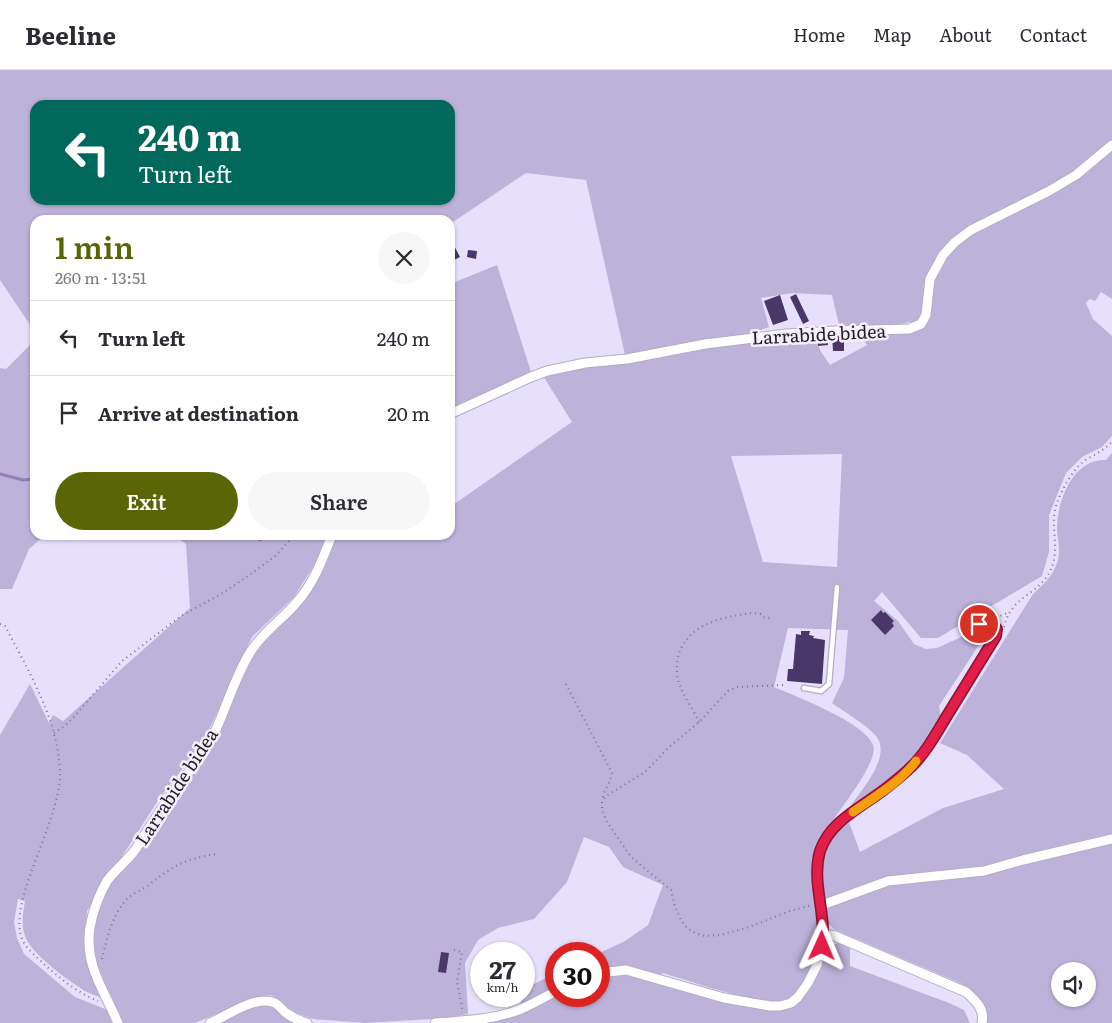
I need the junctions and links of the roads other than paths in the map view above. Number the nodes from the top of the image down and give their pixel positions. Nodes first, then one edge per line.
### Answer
1 (1112, 145) edge
2 (455, 412) edge
3 (330, 540) edge
4 (837, 587) dead end
5 (979, 624) dead end
6 (996, 636) joint
7 (804, 688) dead end
8 (1112, 839) edge
9 (822, 906) junction
10 (824, 934) junction
11 (610, 972) edge
12 (545, 996) edge
13 (118, 1023) edge
14 (210, 1023) edge
15 (307, 1023) edge
16 (435, 1023) edge
17 (982, 1023) edge

1 - 2 street, Larrabide bidea
3 - 13 street, Larrabide bidea
4 - 7 lane
5 - 6 lane
6 - 9 street
8 - 9 street
9 - 10 street
10 - 11 street
10 - 17 street
12 - 16 street
14 - 15 street

